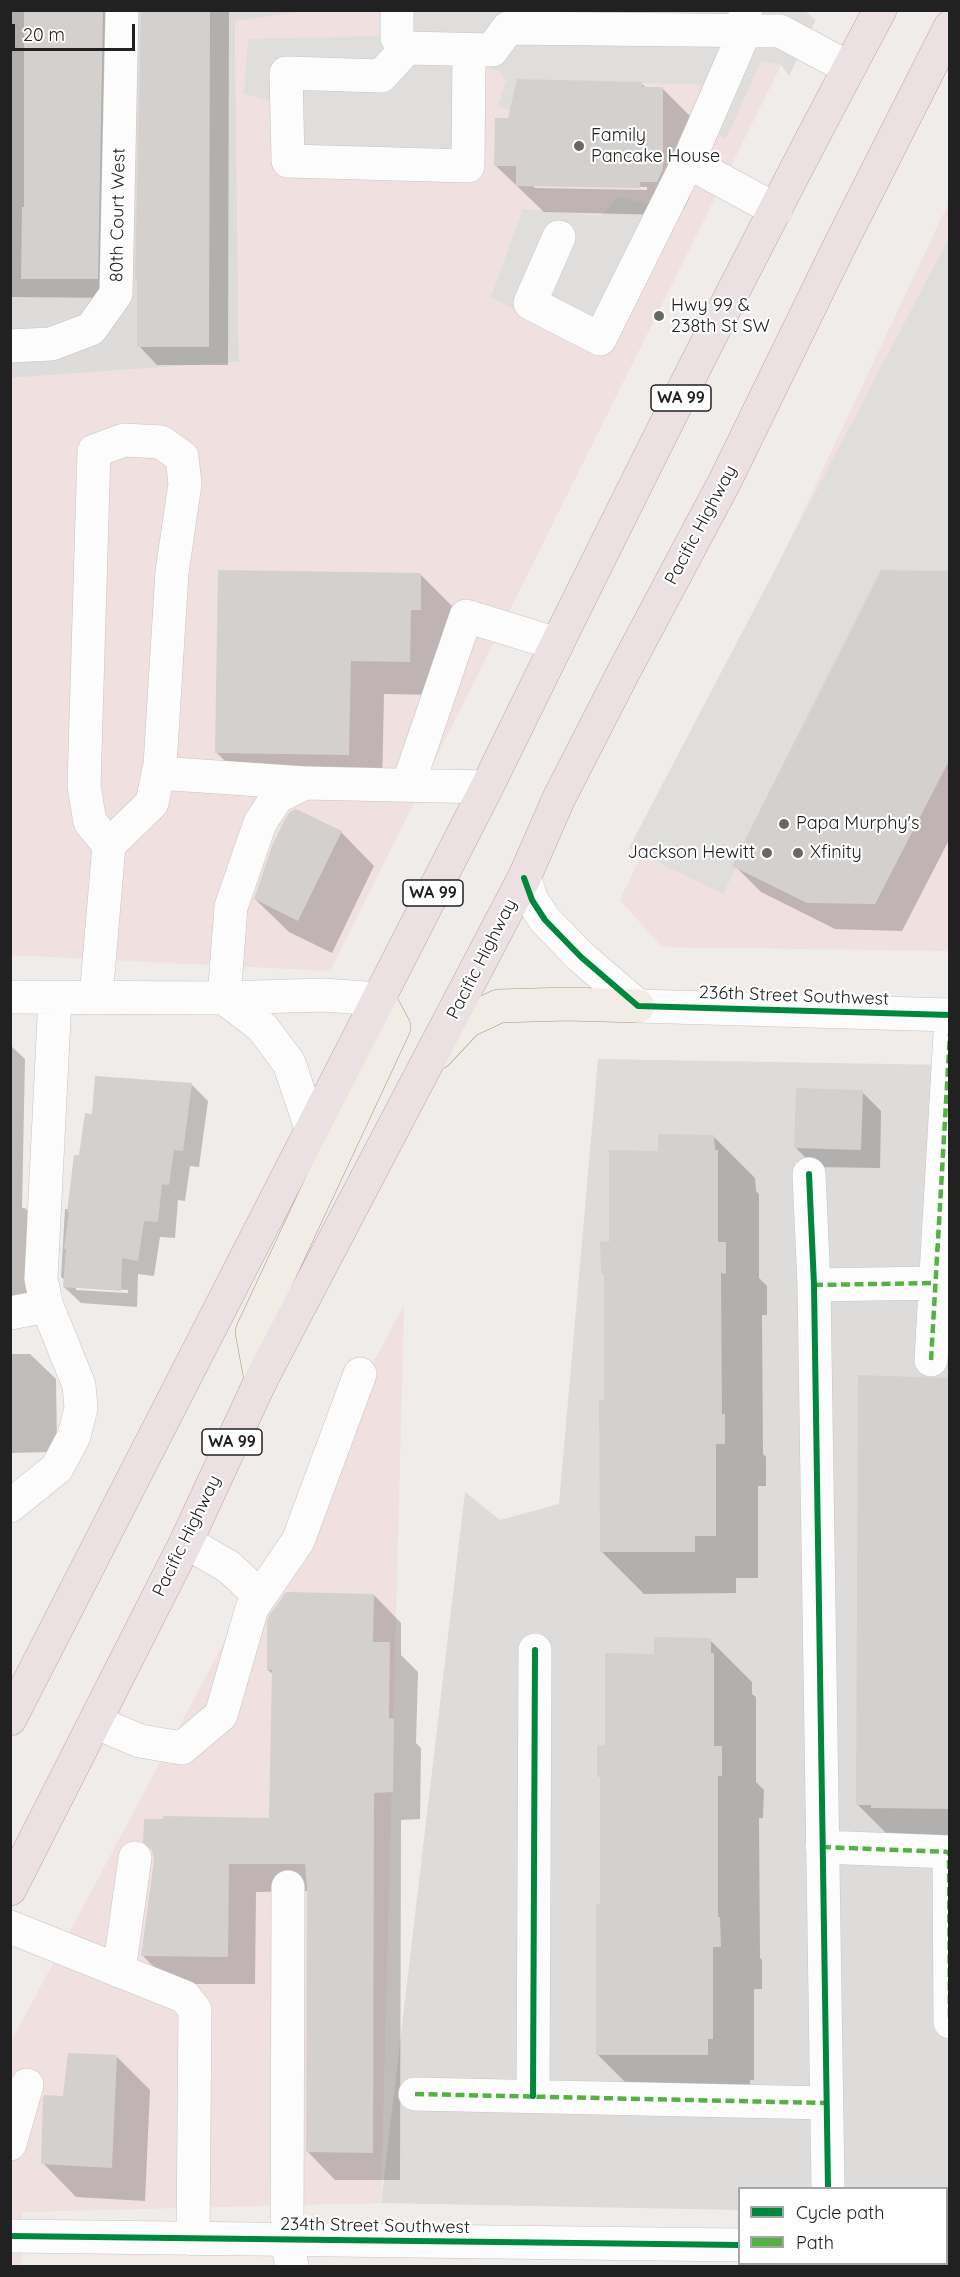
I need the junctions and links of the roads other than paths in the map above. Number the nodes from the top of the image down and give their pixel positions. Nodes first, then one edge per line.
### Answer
1 (122, 10) edge
2 (397, 10) edge
3 (880, 10) edge
4 (521, 19) edge
5 (745, 21) edge
6 (950, 27) edge
7 (407, 48) junction
8 (469, 50) junction
9 (849, 68) junction
10 (688, 162) junction
11 (776, 210) junction
12 (559, 237) dead end
13 (10, 346) edge
14 (557, 644) junction
15 (158, 773) junction
16 (305, 783) junction
17 (408, 785) junction
18 (487, 787) junction
19 (109, 845) junction
20 (524, 878) junction
21 (10, 997) edge
22 (55, 998) junction
23 (96, 998) junction
24 (224, 998) junction
25 (379, 999) junction
26 (638, 1006) junction
27 (950, 1015) edge
28 (950, 1034) edge
29 (426, 1065) junction
30 (312, 1131) junction
31 (809, 1174) dead end
32 (935, 1283) junction
33 (814, 1285) junction
34 (47, 1306) junction
35 (10, 1313) edge
36 (931, 1360) dead end
37 (360, 1374) dead end
38 (261, 1380) junction
39 (10, 1506) edge
40 (186, 1542) junction
41 (260, 1596) junction
42 (535, 1650) dead end
43 (10, 1719) edge
44 (95, 1722) junction
45 (822, 1847) junction
46 (135, 1858) dead end
47 (288, 1887) dead end
48 (10, 1888) edge
49 (10, 1927) edge
50 (119, 1971) junction
51 (950, 2022) edge
52 (27, 2085) dead end
53 (415, 2094) dead end
54 (533, 2096) junction
55 (826, 2103) junction
56 (10, 2144) edge
57 (828, 2187) edge
58 (10, 2236) edge
59 (193, 2239) junction
60 (738, 2245) edge
61 (132, 2252) edge
62 (289, 2253) edge
63 (641, 2255) edge

1 - 13 street, 80th Court West
2 - 7 street
3 - 9 highway, WA 99
4 - 5 street
4 - 8 street
5 - 9 street
5 - 10 street
6 - 20 highway, Pacific Highway / WA 99
7 - 8 street
7 - 8 street
9 - 11 highway, WA 99
10 - 11 street
10 - 12 street
11 - 14 highway, WA 99
14 - 17 street
14 - 18 highway, WA 99
15 - 16 street
15 - 19 street
15 - 19 street
16 - 17 street
16 - 24 street
17 - 18 street
18 - 25 highway, WA 99
19 - 23 street
20 - 26 street
20 - 29 highway, Pacific Highway / WA 99
21 - 22 street
22 - 23 street
22 - 34 street
23 - 24 street
24 - 25 street
24 - 30 street
25 - 30 highway, WA 99
25 - 38 main road
26 - 27 street, 236th Street Southwest
26 - 29 main road
28 - 32 street
29 - 38 highway, Pacific Highway / WA 99
30 - 43 highway, WA 99
31 - 33 street
32 - 33 street
32 - 36 street
33 - 45 street
34 - 35 street
34 - 39 street
37 - 41 street
38 - 40 highway, Pacific Highway / WA 99
40 - 41 street
40 - 44 highway, Pacific Highway / WA 99
41 - 44 street
42 - 54 street
44 - 48 highway, Pacific Highway / WA 99
45 - 51 street
45 - 55 street
46 - 50 street
47 - 62 street
49 - 50 street
50 - 59 street
52 - 56 street
53 - 54 street
54 - 55 street
55 - 57 street
58 - 61 street, 234th Street Southwest
59 - 61 street, 234th Street Southwest
59 - 62 street, 234th Street Southwest
60 - 63 street, 234th Street Southwest
62 - 63 street, 234th Street Southwest

